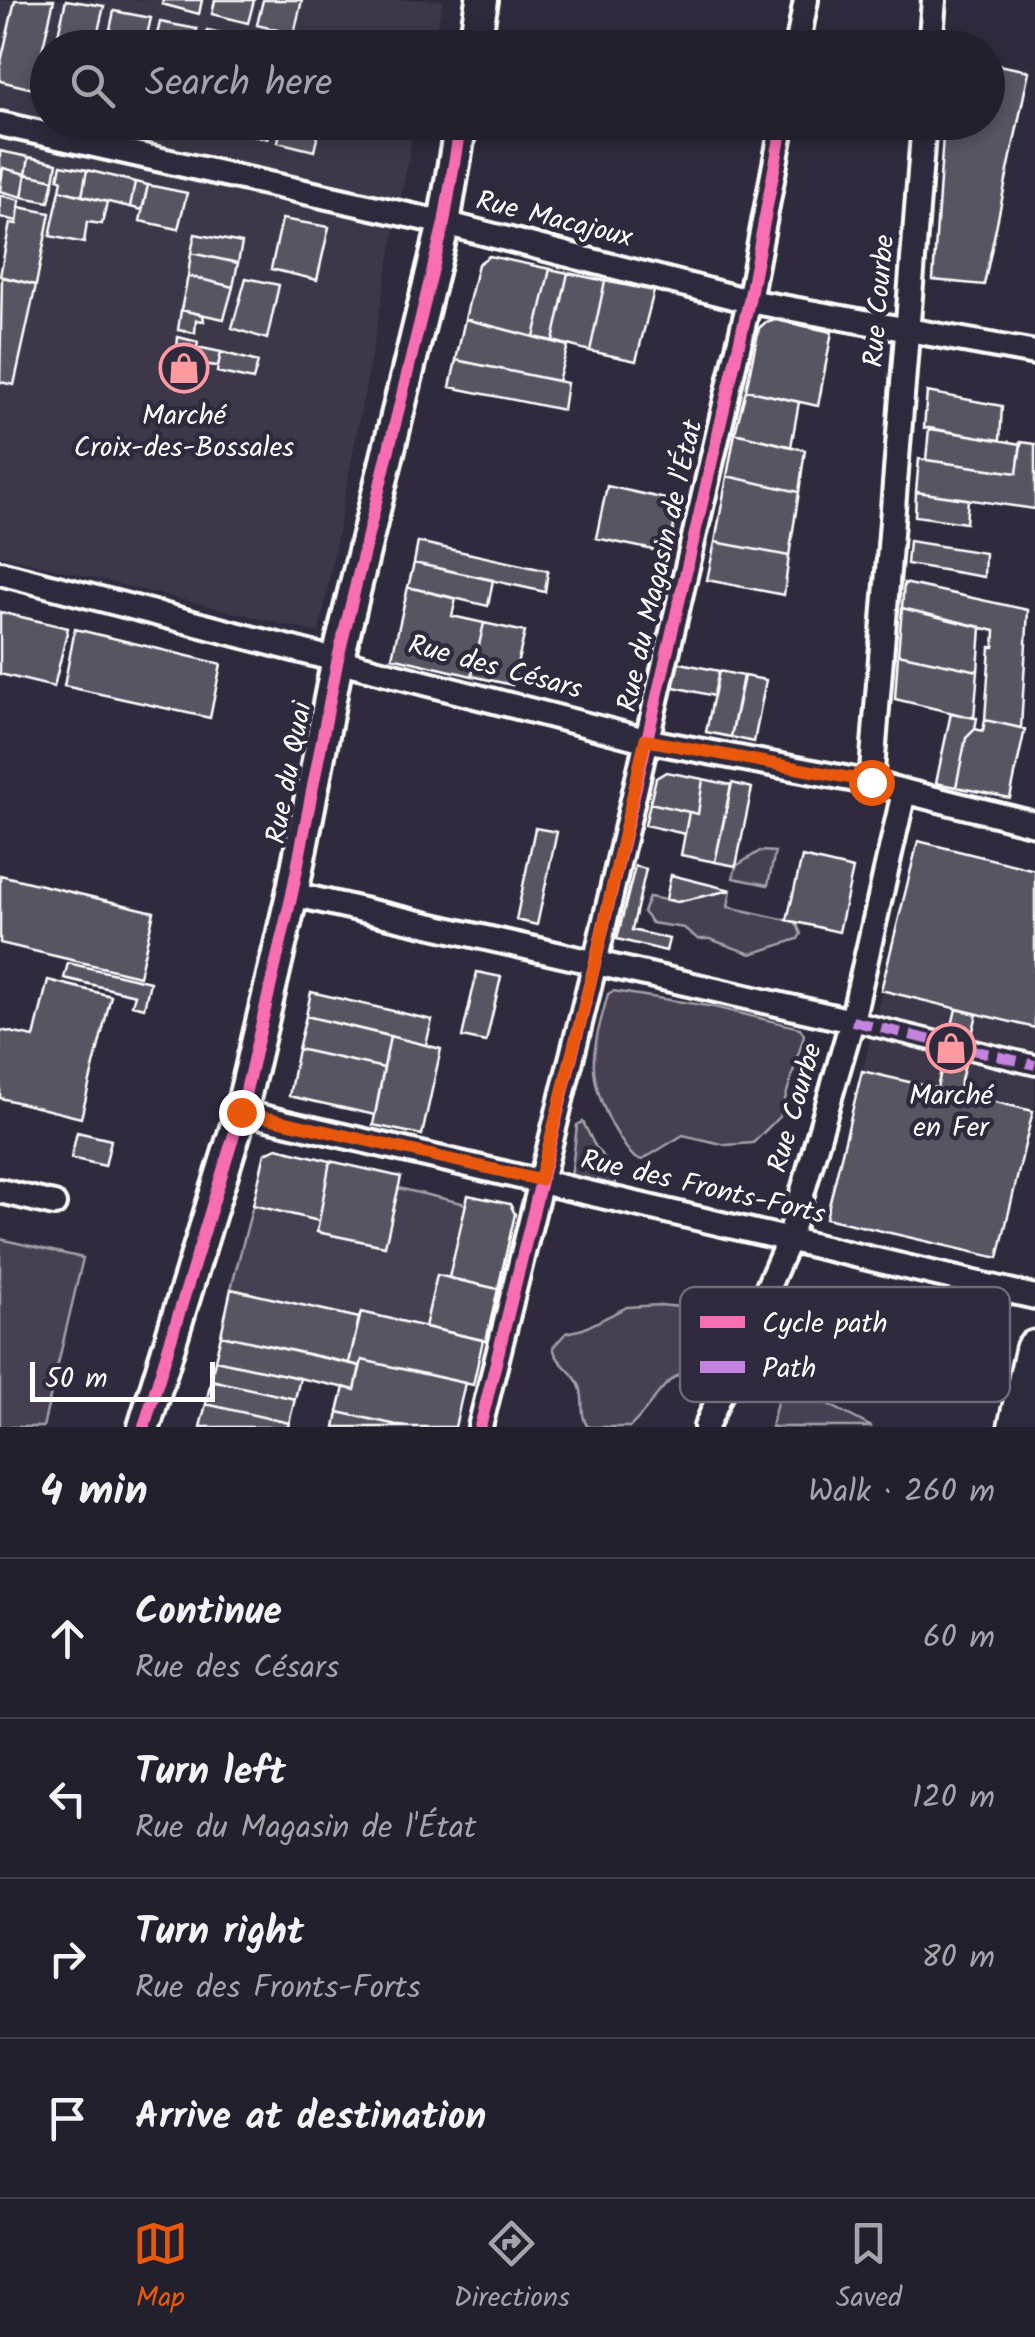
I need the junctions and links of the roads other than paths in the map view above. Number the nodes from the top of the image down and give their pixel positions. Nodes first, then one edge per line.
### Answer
1 (482, 0) edge
2 (806, 0) edge
3 (934, 0) edge
4 (477, 30) edge
5 (800, 30) edge
6 (932, 30) edge
7 (0, 124) edge
8 (30, 131) edge
9 (72, 140) edge
10 (458, 140) edge
11 (780, 140) edge
12 (923, 140) edge
13 (444, 222) junction
14 (749, 301) junction
15 (908, 329) junction
16 (1035, 353) edge
17 (0, 572) edge
18 (338, 658) junction
19 (645, 740) junction
20 (871, 782) junction
21 (904, 792) junction
22 (1035, 824) edge
23 (292, 894) junction
24 (595, 963) junction
25 (852, 1021) junction
26 (1035, 1065) edge
27 (241, 1112) junction
28 (540, 1180) junction
29 (0, 1192) edge
30 (54, 1204) dead end
31 (789, 1239) junction
32 (768, 1287) edge
33 (993, 1287) edge
34 (1010, 1291) edge
35 (1035, 1297) edge
36 (1035, 1350) edge
37 (717, 1402) edge
38 (144, 1427) edge
39 (480, 1427) edge
40 (706, 1427) edge
41 (1018, 1427) edge

1 - 4 street
2 - 5 street
3 - 6 street
7 - 8 street, Rue Macajoux
9 - 13 street, Rue Macajoux
10 - 13 street, Rue du Quai
11 - 14 street, Rue du Magasin de l'État
12 - 15 street, Rue Courbe
13 - 14 street, Rue Macajoux
13 - 18 street, Rue du Quai
14 - 15 street, Rue Macajoux
14 - 19 street, Rue du Magasin de l'État
15 - 16 street, Rue Macajoux
15 - 20 street, Rue Courbe
17 - 18 street, Rue des Césars
18 - 19 street, Rue des Césars
18 - 23 street, Rue du Quai
19 - 20 street, Rue des Césars
19 - 24 street, Rue du Magasin de l'État
20 - 21 street, Rue des Césars
21 - 22 street, Rue des Césars
21 - 25 street, Rue Courbe
23 - 24 street
23 - 27 street, Rue du Quai
24 - 25 street
24 - 28 street, Rue du Magasin de l'État
25 - 26 street
25 - 31 street, Rue Courbe
27 - 28 street, Rue des Fronts-Forts
27 - 38 street, Rue du Quai
28 - 31 street, Rue des Fronts-Forts
28 - 39 street, Rue du Magasin de l'État
29 - 30 street
31 - 32 street, Rue Courbe
31 - 33 street, Rue des Fronts-Forts
34 - 35 street, Rue des Fronts-Forts
36 - 41 main road
37 - 40 street, Rue Courbe

